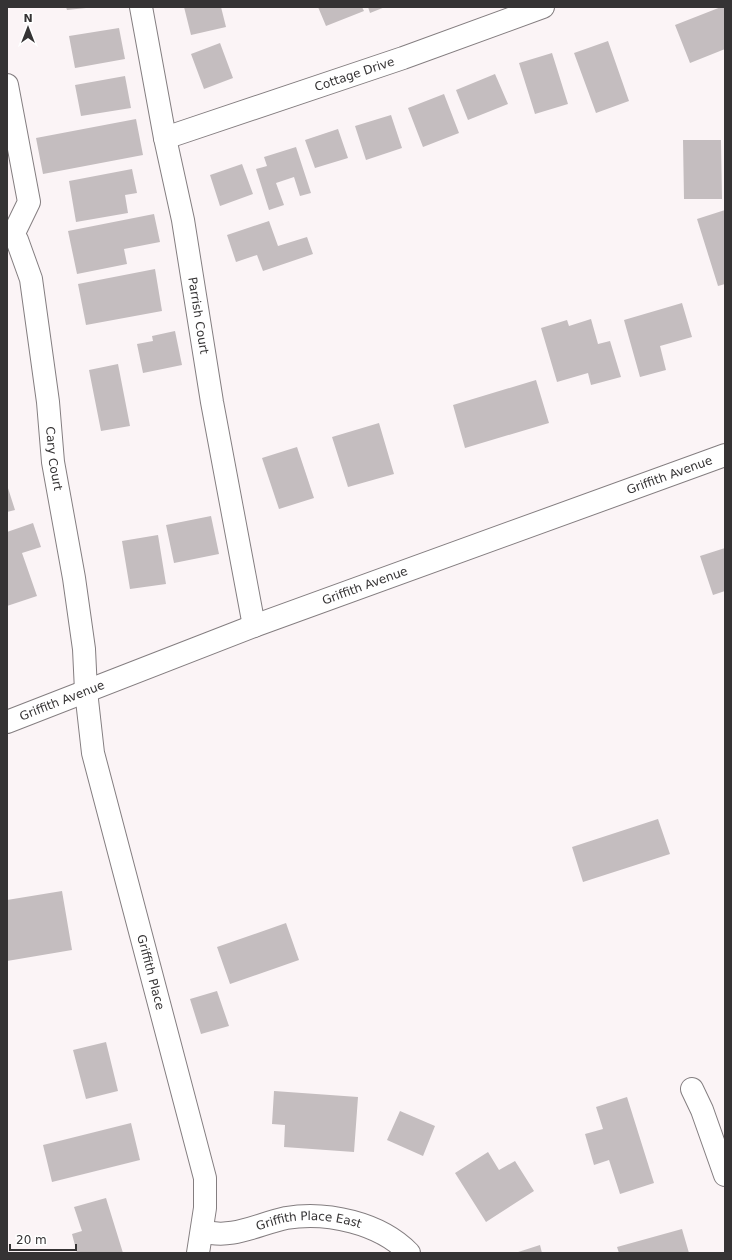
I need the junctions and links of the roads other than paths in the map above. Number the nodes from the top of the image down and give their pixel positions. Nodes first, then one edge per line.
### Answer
1 (141, 7) edge
2 (543, 7) edge
3 (7, 85) edge
4 (165, 138) junction
5 (10, 234) edge
6 (725, 455) edge
7 (254, 626) junction
8 (86, 691) junction
9 (7, 722) edge
10 (692, 1089) dead end
11 (725, 1175) edge
12 (202, 1231) junction
13 (198, 1253) edge
14 (409, 1253) edge

1 - 4 street, Parrish Court
2 - 4 street, Cottage Drive
3 - 5 street
4 - 7 street, Parrish Court
5 - 8 street, Cary Court
6 - 7 street, Griffith Avenue
7 - 8 street, Griffith Avenue
8 - 9 street, Griffith Avenue
8 - 12 street, Griffith Place
10 - 11 street
12 - 13 street, Griffith Place
12 - 14 street, Griffith Place East

